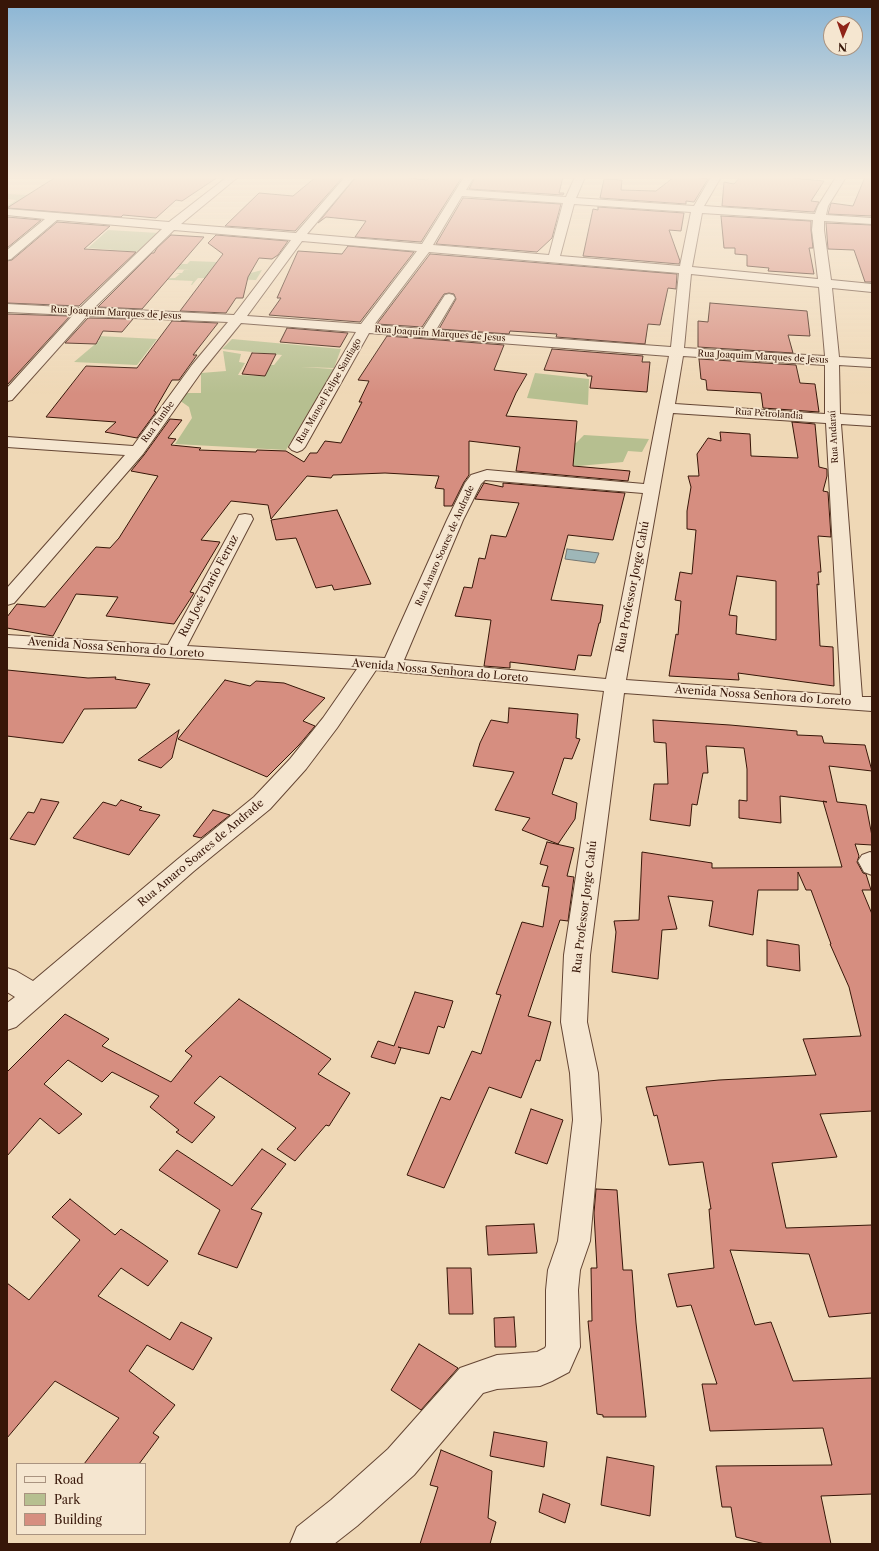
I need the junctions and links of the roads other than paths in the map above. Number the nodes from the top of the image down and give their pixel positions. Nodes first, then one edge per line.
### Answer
1 (15, 249) edge
2 (147, 249) edge
3 (290, 249) edge
4 (424, 249) edge
5 (454, 249) edge
6 (556, 249) edge
7 (689, 249) edge
8 (821, 249) edge
9 (7, 256) edge
10 (554, 258) junction
11 (685, 270) junction
12 (825, 283) junction
13 (872, 288) edge
14 (449, 298) dead end
15 (7, 308) edge
16 (83, 312) junction
17 (238, 319) junction
18 (364, 329) junction
19 (427, 333) junction
20 (677, 352) junction
21 (832, 360) junction
22 (872, 363) edge
23 (7, 398) edge
24 (667, 408) junction
25 (833, 418) junction
26 (872, 421) edge
27 (7, 442) edge
28 (297, 447) dead end
29 (137, 451) junction
30 (651, 489) junction
31 (244, 519) dead end
32 (7, 599) edge
33 (7, 641) edge
34 (174, 652) junction
35 (381, 665) junction
36 (614, 686) junction
37 (852, 703) junction
38 (872, 704) edge
39 (7, 978) edge
40 (34, 996) junction
41 (7, 1019) edge
42 (308, 1544) edge

1 - 9 street
2 - 16 street
3 - 17 street, Rua Tambe
4 - 18 street, Rua Manoel Felipe Santiago
5 - 10 street
6 - 10 street
7 - 11 street, Rua Professor Jorge Cahú
8 - 12 street, Rua Andaraí
10 - 11 street
11 - 12 street
11 - 20 street, Rua Professor Jorge Cahú
12 - 13 street
12 - 21 street, Rua Andaraí
14 - 19 street
15 - 16 street, Rua Joaquim Marques de Jesus
16 - 17 street, Rua Joaquim Marques de Jesus
16 - 23 street
17 - 18 street, Rua Joaquim Marques de Jesus
17 - 29 street, Rua Tambe
18 - 19 street, Rua Joaquim Marques de Jesus
18 - 28 street, Rua Manoel Felipe Santiago
19 - 20 street, Rua Joaquim Marques de Jesus
20 - 21 street, Rua Joaquim Marques de Jesus
20 - 24 street, Rua Professor Jorge Cahú
21 - 22 street, Rua Joaquim Marques de Jesus
21 - 25 street, Rua Andaraí
24 - 25 street, Rua Petrolandia
24 - 30 street, Rua Professor Jorge Cahú
25 - 26 street, Rua Petrolandia
25 - 37 street, Rua Andaraí
27 - 29 street
29 - 32 street, Rua Tambe
30 - 35 street, Rua Amaro Soares de Andrade
30 - 36 street, Rua Professor Jorge Cahú
31 - 34 street, Rua José Dario Ferraz
33 - 34 street, Avenida Nossa Senhora do Loreto
34 - 35 street, Avenida Nossa Senhora do Loreto
35 - 36 street, Avenida Nossa Senhora do Loreto
35 - 40 street, Rua Amaro Soares de Andrade
36 - 37 street, Avenida Nossa Senhora do Loreto
36 - 42 street, Rua Professor Jorge Cahú
37 - 38 street, Avenida Nossa Senhora do Loreto
39 - 40 street
40 - 41 street, Rua Amaro Soares de Andrade

